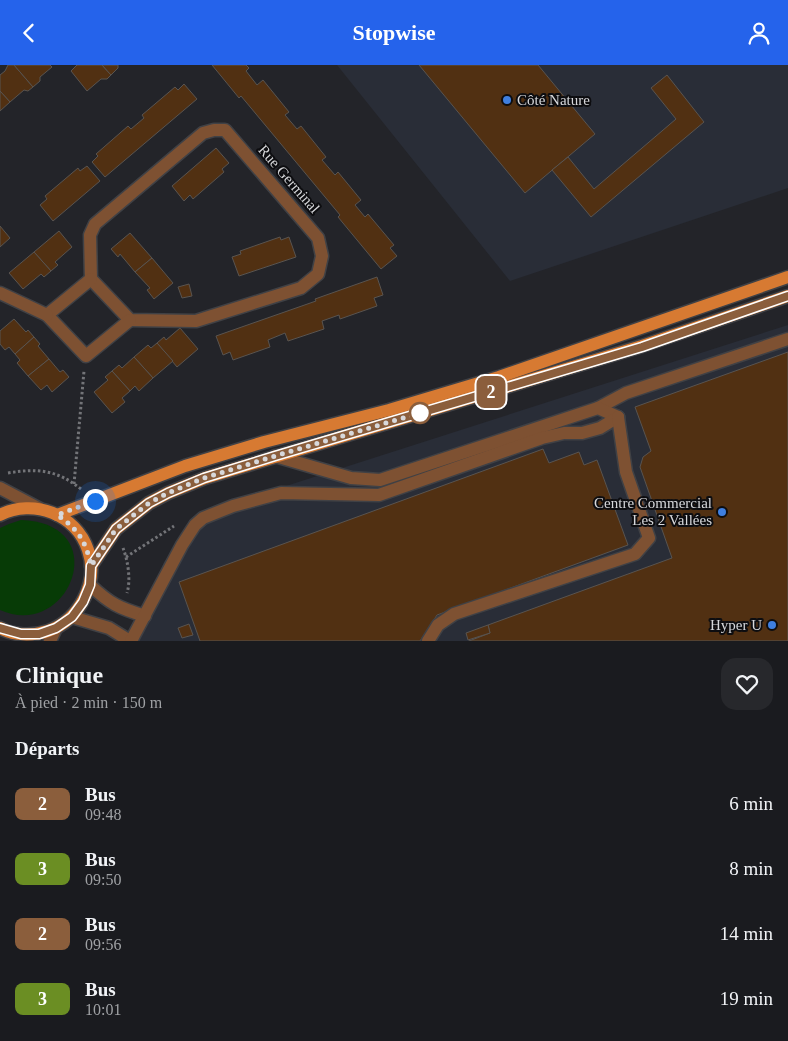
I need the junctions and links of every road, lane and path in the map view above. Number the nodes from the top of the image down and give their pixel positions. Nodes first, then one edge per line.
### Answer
1 (788, 277) edge
2 (91, 279) junction
3 (0, 293) edge
4 (788, 297) edge
5 (47, 315) junction
6 (130, 319) junction
7 (788, 339) edge
8 (86, 356) junction
9 (598, 407) junction
10 (618, 417) junction
11 (275, 456) junction
12 (74, 484) dead end
13 (0, 488) edge
14 (40, 509) junction
15 (0, 515) edge
16 (57, 515) junction
17 (91, 566) junction
18 (90, 585) junction
19 (145, 616) junction
20 (72, 617) junction
21 (0, 628) edge
22 (56, 628) junction
23 (50, 641) edge
24 (131, 641) edge
25 (428, 641) edge

1 - 16 main road
2 - 5 street
2 - 6 street
2 - 6 street, Rue Germinal
3 - 5 street
4 - 11 main road
5 - 8 street
6 - 8 street
7 - 9 street
8 - 12 path
9 - 10 street
9 - 11 street
10 - 19 street
10 - 25 street
11 - 17 main road
13 - 14 street
14 - 15 main road
14 - 16 main road
16 - 17 main road
17 - 18 main road
18 - 19 street
18 - 20 main road
19 - 24 street
20 - 22 main road
20 - 24 street
21 - 22 main road
22 - 23 street

